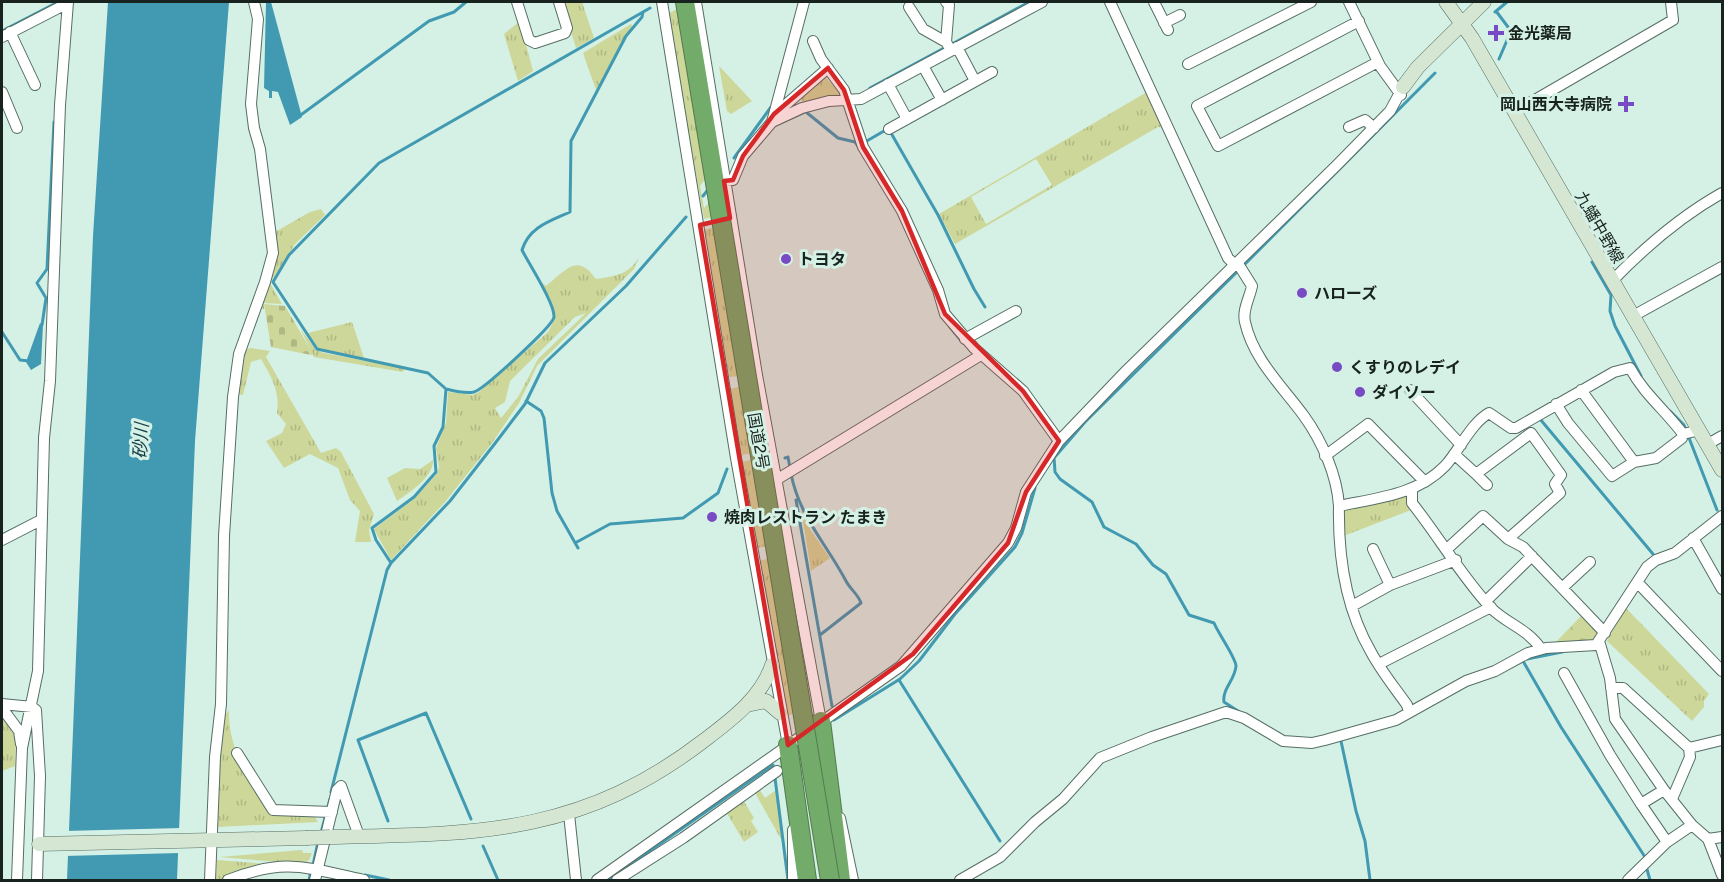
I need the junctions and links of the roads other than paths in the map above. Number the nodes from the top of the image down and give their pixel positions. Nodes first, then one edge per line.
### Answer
1 (68, 2) edge
2 (254, 2) edge
3 (517, 2) edge
4 (560, 2) edge
5 (677, 2) edge
6 (685, 2) edge
7 (696, 2) edge
8 (804, 2) edge
9 (946, 2) edge
10 (1042, 2) edge
11 (1110, 2) edge
12 (1154, 2) edge
13 (1311, 2) edge
14 (1349, 2) edge
15 (1446, 2) edge
16 (1484, 2) edge
17 (1671, 2) edge
18 (663, 5) edge
19 (909, 7) dead end
20 (1180, 15) dead end
21 (1359, 21) junction
22 (1462, 23) junction
23 (6, 34) edge
24 (813, 41) dead end
25 (950, 46) junction
26 (1378, 62) junction
27 (1188, 64) dead end
28 (923, 66) junction
29 (828, 68) junction
30 (992, 72) dead end
31 (975, 81) junction
32 (888, 84) junction
33 (35, 85) dead end
34 (1402, 91) junction
35 (2, 92) edge
36 (942, 100) junction
37 (847, 101) junction
38 (1514, 112) junction
39 (907, 119) junction
40 (771, 122) junction
41 (1349, 127) dead end
42 (17, 128) dead end
43 (1374, 128) junction
44 (890, 129) dead end
45 (724, 181) junction
46 (1722, 193) edge
47 (730, 218) junction
48 (700, 225) junction
49 (1238, 265) junction
50 (1722, 267) edge
51 (1612, 281) junction
52 (1016, 311) dead end
53 (1633, 316) junction
54 (965, 339) junction
55 (979, 356) junction
56 (758, 375) junction
57 (726, 383) junction
58 (1410, 390) dead end
59 (1581, 390) junction
60 (1556, 404) junction
61 (1674, 411) junction
62 (1514, 428) junction
63 (1690, 433) junction
64 (1722, 436) edge
65 (1059, 441) junction
66 (1520, 441) junction
67 (1708, 444) junction
68 (1458, 449) junction
69 (771, 450) junction
70 (1325, 456) junction
71 (736, 458) junction
72 (1634, 462) junction
73 (1722, 470) edge
74 (1476, 474) junction
75 (776, 480) junction
76 (1425, 482) junction
77 (1487, 485) dead end
78 (1412, 490) junction
79 (1339, 506) junction
80 (1722, 516) edge
81 (41, 520) junction
82 (1693, 538) junction
83 (2, 540) edge
84 (1508, 540) junction
85 (1373, 549) dead end
86 (1447, 549) junction
87 (789, 550) junction
88 (755, 554) junction
89 (1532, 556) junction
90 (1456, 560) junction
91 (1590, 562) dead end
92 (1637, 582) junction
93 (1390, 585) junction
94 (1562, 588) junction
95 (1722, 589) edge
96 (1489, 604) junction
97 (1352, 606) junction
98 (1602, 637) junction
99 (1541, 650) junction
100 (1379, 664) junction
101 (772, 665) junction
102 (1722, 671) edge
103 (1564, 673) dead end
104 (1611, 688) junction
105 (747, 705) junction
106 (2, 706) edge
107 (32, 707) junction
108 (1409, 712) junction
109 (780, 713) junction
110 (821, 721) junction
111 (1722, 740) edge
112 (788, 745) junction
113 (22, 748) junction
114 (1689, 748) junction
115 (237, 753) dead end
116 (777, 771) dead end
117 (828, 778) junction
118 (794, 784) junction
119 (1664, 790) junction
120 (1672, 799) junction
121 (1641, 804) junction
122 (328, 812) junction
123 (569, 814) junction
124 (1692, 825) junction
125 (359, 837) junction
126 (1722, 837) edge
127 (1708, 839) junction
128 (210, 840) junction
129 (1666, 842) junction
130 (46, 844) junction
131 (316, 870) edge
132 (1722, 875) edge
133 (352, 879) edge
134 (17, 880) edge
135 (37, 880) edge
136 (210, 880) edge
137 (228, 880) edge
138 (364, 880) edge
139 (576, 880) edge
140 (597, 880) edge
141 (617, 880) edge
142 (793, 880) edge
143 (807, 880) edge
144 (830, 880) edge
145 (841, 880) edge
146 (853, 880) edge
147 (960, 880) edge
148 (1628, 880) edge

1 - 23 street
1 - 81 street
2 - 128 street
3 - 4 street
5 - 18 street
6 - 144 highway, 国道2号, bridge
7 - 45 street
8 - 40 street
9 - 25 street
10 - 25 street
11 - 49 street
12 - 20 street
13 - 27 street
14 - 21 street
15 - 22 street, 九蟠中野線
16 - 22 street
17 - 38 street
18 - 48 street
19 - 25 street
21 - 26 street
21 - 26 street
22 - 34 street
22 - 38 street, 九蟠中野線
23 - 33 street
24 - 29 street
25 - 28 street
25 - 31 street
26 - 34 street
28 - 32 street
28 - 36 street
29 - 37 street
29 - 40 street
30 - 31 street
31 - 36 street
32 - 37 street
32 - 39 street
34 - 43 street
35 - 42 street
36 - 39 street
37 - 40 street
37 - 54 street
38 - 51 street, 九蟠中野線
39 - 44 street
40 - 45 street
41 - 43 street
43 - 49 street
45 - 47 street
46 - 51 street
47 - 48 street
47 - 56 street
48 - 57 street
49 - 65 street
49 - 70 street
50 - 53 street
51 - 53 street, 九蟠中野線
52 - 54 street
53 - 61 street, 九蟠中野線
54 - 55 street
55 - 65 street
55 - 75 street
56 - 57 street
56 - 69 street
57 - 71 street
58 - 68 street
59 - 60 street
59 - 61 street
59 - 72 street
60 - 62 street
60 - 72 street
61 - 63 street, 九蟠中野線
61 - 63 street
62 - 66 street
62 - 68 street
63 - 67 street, 九蟠中野線
63 - 72 street
64 - 67 street
65 - 110 street
66 - 74 street
66 - 84 street
67 - 73 street, 九蟠中野線
68 - 74 street
68 - 76 street
69 - 71 street
69 - 75 street
70 - 76 street
70 - 79 street
71 - 88 street
74 - 77 street
75 - 87 street
76 - 78 street
78 - 79 street
78 - 86 street
79 - 97 street
80 - 82 street
81 - 83 street
81 - 107 street
82 - 92 street
82 - 95 street
84 - 86 street
84 - 89 street
85 - 93 street
86 - 90 street
87 - 88 street
87 - 110 street
88 - 101 street
89 - 94 street
89 - 96 street
90 - 93 street
90 - 96 street
91 - 94 street
92 - 98 street
92 - 102 street
93 - 97 street
94 - 98 street
96 - 99 street
96 - 100 street
97 - 100 street
98 - 99 street
98 - 104 street
99 - 108 street
100 - 108 street
101 - 105 street
101 - 109 street
103 - 121 street
104 - 114 street
104 - 119 street
105 - 109 street
105 - 123 street
106 - 107 street
106 - 113 street
107 - 113 street
107 - 130 street
108 - 147 street
109 - 112 street
110 - 112 street
110 - 117 highway
111 - 114 street
112 - 118 highway
112 - 140 street
113 - 134 street
114 - 120 street
115 - 122 street
116 - 141 street
117 - 145 highway
117 - 146 street
118 - 142 street
118 - 143 highway
119 - 120 street
119 - 121 street
120 - 124 street
121 - 129 street
122 - 125 street
122 - 131 street
123 - 125 street
123 - 139 street
124 - 127 street
124 - 129 street
125 - 128 street, bridge
126 - 127 street
127 - 132 street
128 - 130 street
128 - 136 street
129 - 148 street
130 - 135 street
131 - 133 street
131 - 137 street
133 - 138 street

